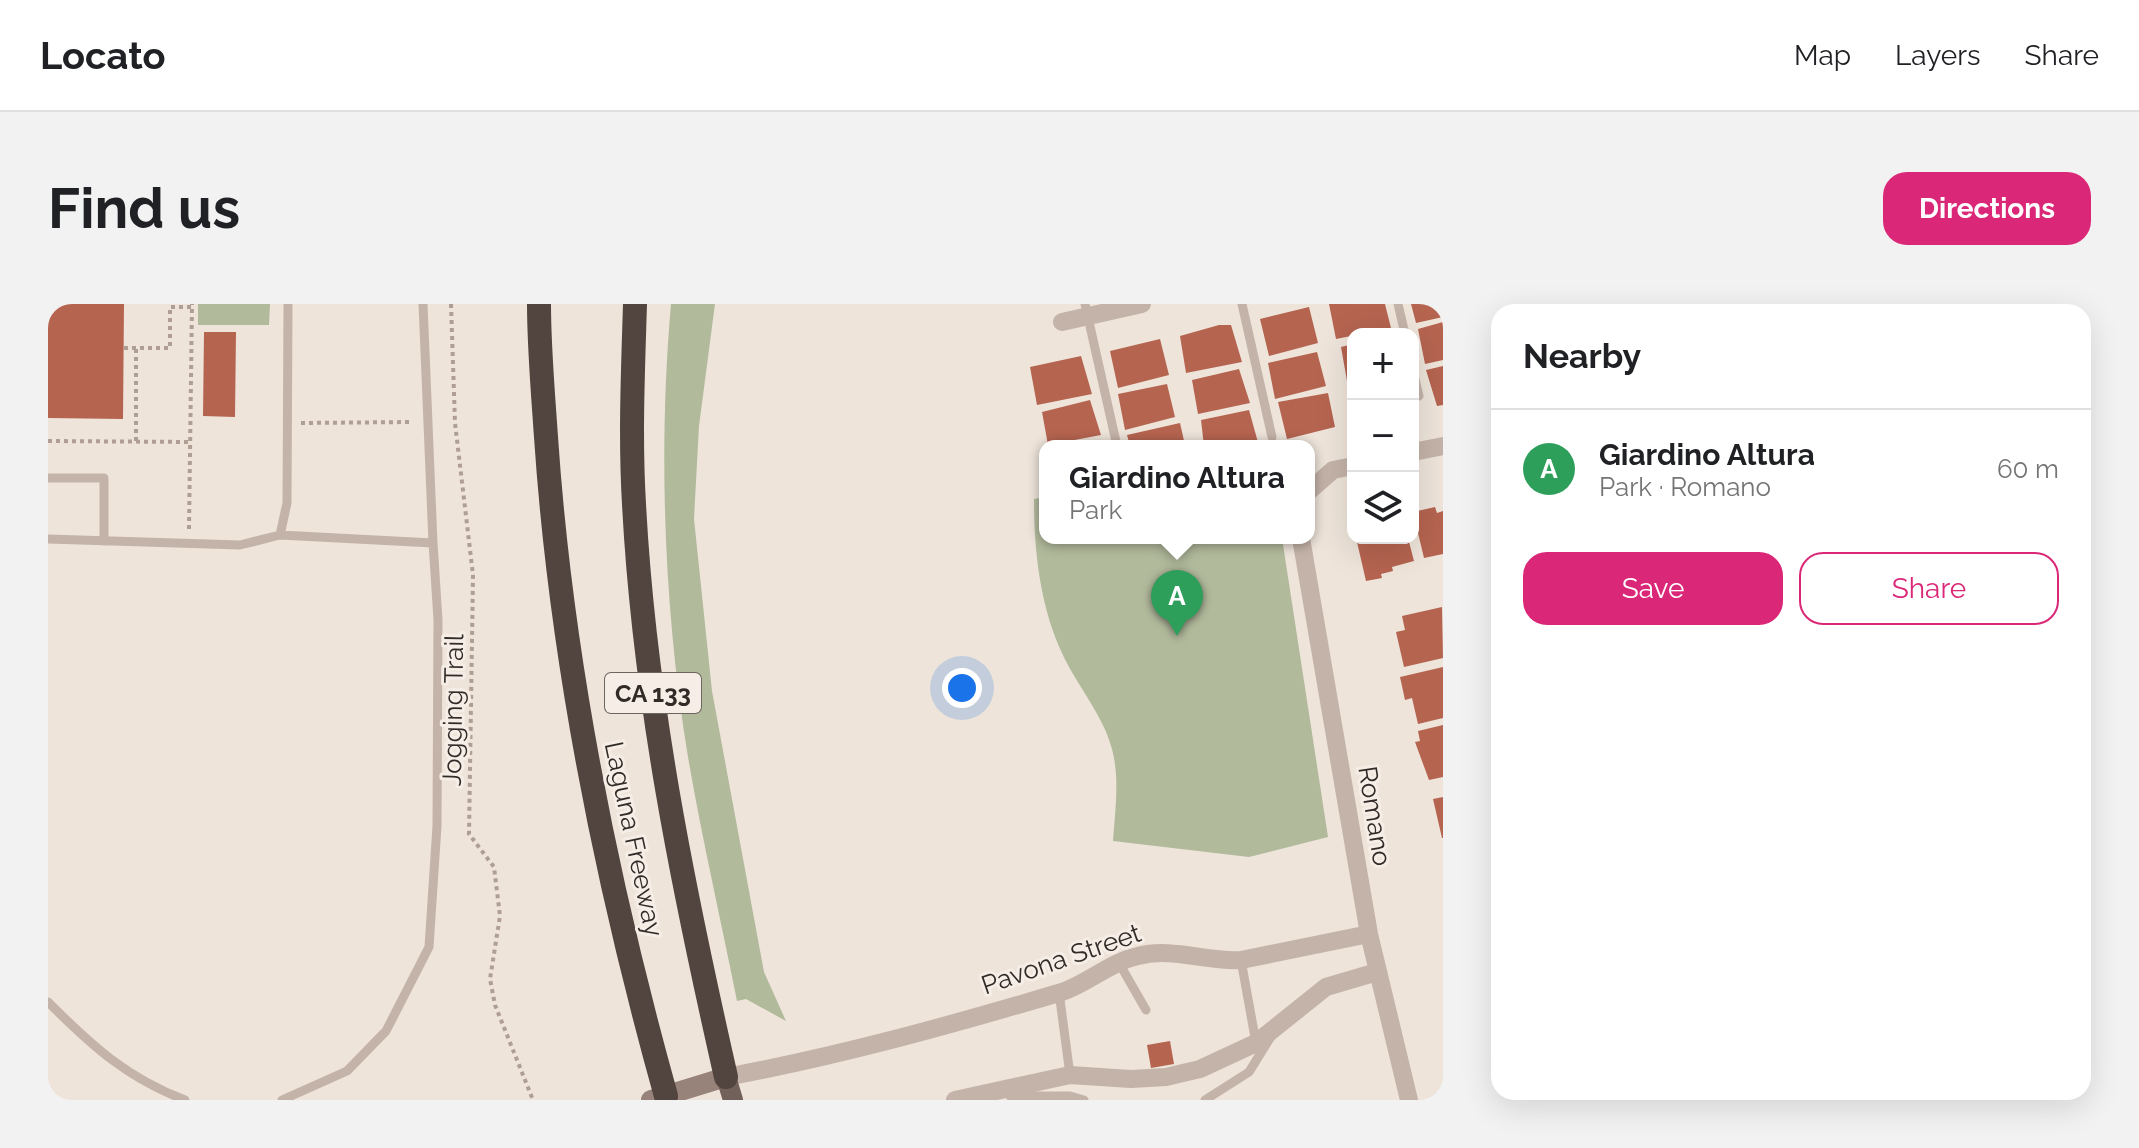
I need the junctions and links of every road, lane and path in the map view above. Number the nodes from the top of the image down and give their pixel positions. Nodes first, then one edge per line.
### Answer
1 (288, 304) edge
2 (423, 304) edge
3 (451, 304) edge
4 (539, 304) edge
5 (635, 304) edge
6 (1142, 304) edge
7 (1242, 304) edge
8 (1398, 304) edge
9 (192, 305) edge
10 (1086, 310) edge
11 (1062, 322) dead end
12 (1404, 328) edge
13 (124, 348) dead end
14 (136, 348) junction
15 (428, 422) junction
16 (287, 426) junction
17 (1272, 437) dead end
18 (1116, 440) edge
19 (48, 441) edge
20 (136, 441) junction
21 (190, 442) junction
22 (1443, 446) edge
23 (1419, 451) edge
24 (1347, 467) edge
25 (48, 478) edge
26 (1315, 486) edge
27 (280, 535) junction
28 (48, 539) edge
29 (104, 541) junction
30 (189, 543) junction
31 (433, 543) junction
32 (1302, 544) edge
33 (1369, 934) junction
34 (1241, 960) junction
35 (1119, 963) junction
36 (1377, 972) junction
37 (1059, 992) junction
38 (48, 1002) edge
39 (1146, 1010) dead end
40 (1273, 1031) junction
41 (1256, 1043) junction
42 (1070, 1075) junction
43 (730, 1088) edge
44 (661, 1099) edge
45 (185, 1100) edge
46 (282, 1100) edge
47 (533, 1100) edge
48 (957, 1100) edge
49 (1084, 1100) edge
50 (1205, 1100) edge
51 (1409, 1100) edge

1 - 16 lane
2 - 15 lane
3 - 47 path, Jogging Trail
4 - 44 highway, Laguna Freeway / CA 133
5 - 43 highway, Laguna Freeway / CA 133
6 - 10 street
7 - 17 lane
8 - 12 lane
9 - 14 path
9 - 21 path
10 - 11 street
10 - 18 lane
13 - 14 path
14 - 20 path
15 - 16 path
15 - 31 lane
16 - 27 lane
19 - 20 path
20 - 21 path
21 - 30 path
22 - 23 street
24 - 26 street
25 - 29 lane
27 - 30 lane
27 - 31 lane
28 - 29 lane
29 - 30 lane
31 - 46 lane
32 - 33 street, Romano
33 - 34 street, Pavona Street
33 - 36 street, Romano
34 - 35 street, Pavona Street
34 - 41 lane
35 - 37 street, Pavona Street
35 - 39 lane
36 - 40 street
36 - 51 street, Romano
37 - 42 lane
37 - 43 street, Pavona Street
38 - 45 lane
40 - 41 street
40 - 50 lane
41 - 42 street
42 - 48 street
43 - 44 main road
48 - 49 lane

